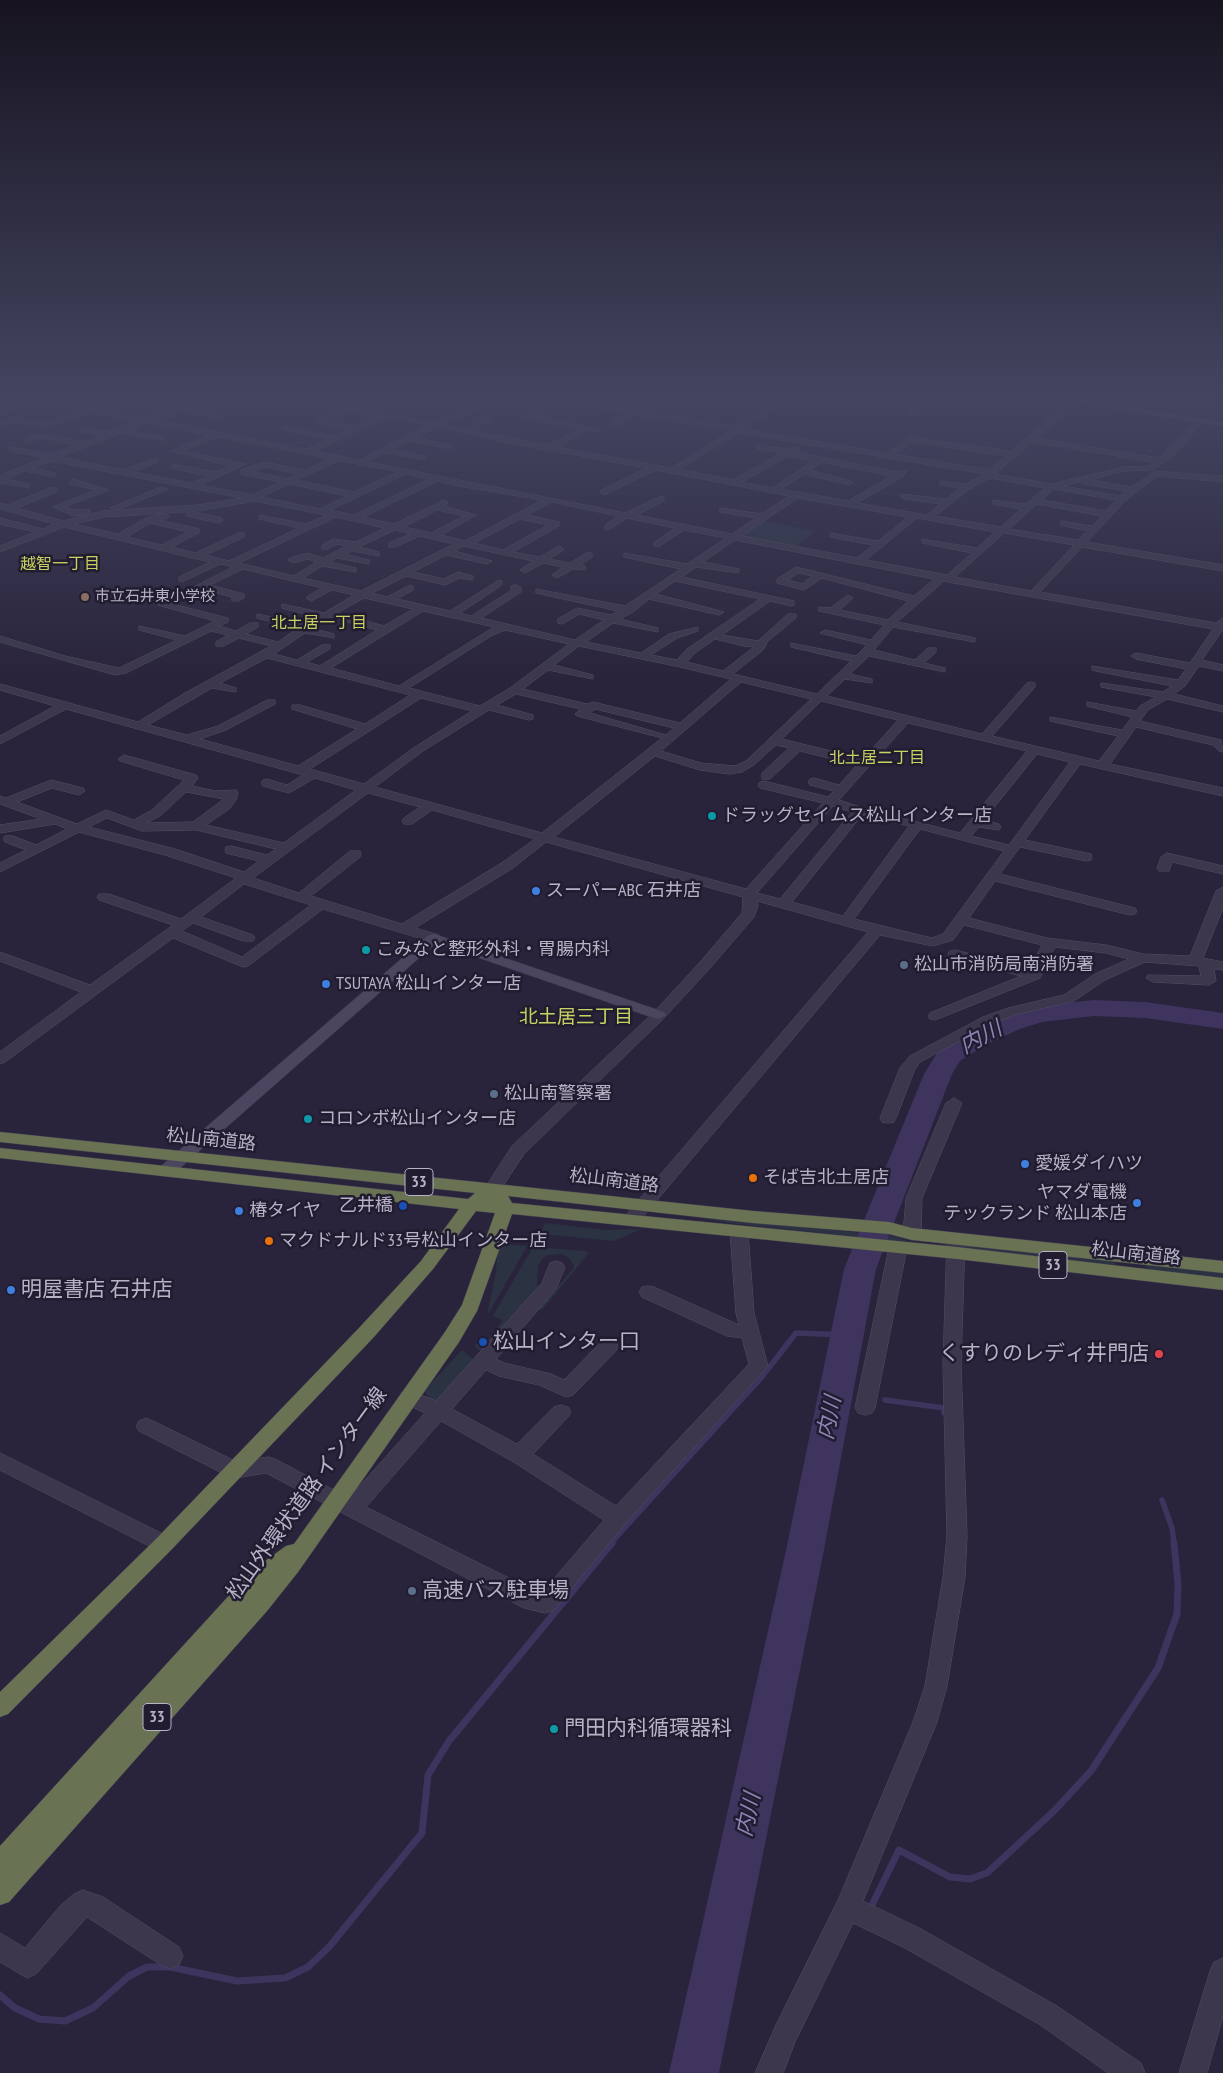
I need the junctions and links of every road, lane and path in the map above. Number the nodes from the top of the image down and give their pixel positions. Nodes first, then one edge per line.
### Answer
1 (34, 491) edge
2 (51, 491) edge
3 (103, 491) edge
4 (160, 491) edge
5 (217, 491) edge
6 (234, 491) edge
7 (269, 491) edge
8 (332, 491) edge
9 (363, 491) edge
10 (412, 491) edge
11 (510, 491) edge
12 (604, 491) edge
13 (777, 491) edge
14 (836, 491) edge
15 (871, 491) edge
16 (962, 491) edge
17 (1046, 491) edge
18 (1077, 491) edge
19 (1132, 491) edge
20 (229, 493) junction
21 (354, 495) junction
22 (796, 495) junction
23 (622, 496) dead end
24 (904, 496) dead end
25 (1105, 496) junction
26 (254, 498) junction
27 (551, 498) junction
28 (661, 499) dead end
29 (822, 499) junction
30 (1122, 499) junction
31 (446, 502) dead end
32 (947, 502) junction
33 (996, 502) dead end
34 (276, 503) junction
35 (848, 504) junction
36 (1031, 504) junction
37 (3, 506) edge
38 (218, 506) junction
39 (436, 507) junction
40 (723, 510) dead end
41 (1088, 510) junction
42 (112, 511) junction
43 (181, 511) junction
44 (245, 512) dead end
45 (320, 512) junction
46 (335, 514) junction
47 (917, 514) junction
48 (977, 514) dead end
49 (1107, 514) junction
50 (517, 516) junction
51 (628, 516) junction
52 (930, 516) junction
53 (356, 518) junction
54 (731, 518) dead end
55 (149, 520) junction
56 (219, 520) dead end
57 (760, 520) junction
58 (0, 521) edge
59 (970, 523) junction
60 (1064, 523) dead end
61 (63, 524) junction
62 (688, 525) junction
63 (308, 527) junction
64 (395, 527) junction
65 (608, 527) dead end
66 (1003, 528) junction
67 (1093, 528) junction
68 (41, 531) junction
69 (419, 533) junction
70 (240, 535) dead end
71 (833, 535) dead end
72 (352, 536) dead end
73 (433, 536) junction
74 (120, 537) junction
75 (734, 537) junction
76 (0, 540) edge
77 (925, 541) dead end
78 (340, 542) junction
79 (1081, 542) junction
80 (13, 543) junction
81 (465, 543) junction
82 (658, 544) dead end
83 (880, 544) junction
84 (392, 545) dead end
85 (164, 547) junction
86 (325, 547) dead end
87 (353, 547) junction
88 (0, 549) edge
89 (559, 549) dead end
90 (978, 551) junction
91 (445, 552) junction
92 (504, 553) junction
93 (198, 555) junction
94 (336, 555) junction
95 (589, 555) dead end
96 (627, 555) dead end
97 (543, 559) junction
98 (221, 560) junction
99 (293, 560) dead end
100 (861, 561) junction
101 (322, 562) junction
102 (487, 562) dead end
103 (237, 564) junction
104 (360, 566) junction
105 (694, 566) junction
106 (577, 567) junction
107 (1223, 568) edge
108 (525, 570) dead end
109 (736, 571) dead end
110 (405, 573) junction
111 (557, 575) dead end
112 (820, 576) dead end
113 (470, 578) dead end
114 (676, 578) junction
115 (945, 578) junction
116 (182, 579) dead end
117 (295, 579) junction
118 (835, 579) junction
119 (499, 583) dead end
120 (201, 586) junction
121 (331, 587) junction
122 (515, 587) dead end
123 (410, 588) dead end
124 (538, 592) dead end
125 (363, 594) junction
126 (1033, 594) junction
127 (650, 596) junction
128 (311, 598) dead end
129 (768, 598) junction
130 (848, 598) dead end
131 (235, 599) dead end
132 (388, 600) junction
133 (915, 600) junction
134 (420, 602) junction
135 (791, 603) dead end
136 (284, 606) dead end
137 (217, 608) dead end
138 (629, 610) junction
139 (719, 612) dead end
140 (204, 615) junction
141 (327, 615) junction
142 (451, 615) junction
143 (792, 616) dead end
144 (472, 620) junction
145 (613, 620) junction
146 (562, 621) dead end
147 (891, 623) junction
148 (1222, 625) edge
149 (502, 626) junction
150 (209, 627) junction
151 (143, 628) dead end
152 (304, 628) junction
153 (694, 629) dead end
154 (384, 630) junction
155 (654, 630) dead end
156 (824, 633) dead end
157 (238, 634) junction
158 (330, 636) dead end
159 (713, 636) junction
160 (186, 638) junction
161 (0, 639) edge
162 (971, 640) dead end
163 (1210, 642) junction
164 (577, 643) junction
165 (220, 644) dead end
166 (761, 644) junction
167 (875, 644) junction
168 (278, 645) junction
169 (1223, 645) edge
170 (326, 647) dead end
171 (799, 648) dead end
172 (932, 650) dead end
173 (1140, 652) dead end
174 (266, 655) junction
175 (643, 656) junction
176 (862, 656) junction
177 (1197, 662) junction
178 (299, 663) junction
179 (680, 664) junction
180 (917, 664) junction
181 (546, 666) junction
182 (1096, 668) dead end
183 (1223, 668) edge
184 (322, 669) junction
185 (941, 670) dead end
186 (725, 675) junction
187 (841, 675) junction
188 (589, 676) dead end
189 (739, 678) junction
190 (868, 682) dead end
191 (211, 684) junction
192 (1181, 684) junction
193 (1031, 685) dead end
194 (1105, 685) dead end
195 (1, 689) edge
196 (232, 690) dead end
197 (514, 690) junction
198 (410, 692) junction
199 (1165, 696) junction
200 (817, 698) junction
201 (271, 702) dead end
202 (1091, 704) dead end
203 (63, 706) junction
204 (296, 707) dead end
205 (484, 708) junction
206 (589, 708) junction
207 (1223, 709) edge
208 (528, 717) dead end
209 (906, 718) junction
210 (1054, 719) dead end
211 (1136, 719) junction
212 (140, 725) junction
213 (682, 727) junction
214 (367, 728) junction
215 (1124, 734) junction
216 (661, 735) dead end
217 (3, 736) edge
218 (985, 737) junction
219 (189, 739) junction
220 (774, 741) junction
221 (797, 747) junction
222 (1035, 749) junction
223 (1223, 750) edge
224 (653, 752) junction
225 (124, 759) dead end
226 (1077, 760) junction
227 (865, 763) junction
228 (1102, 766) junction
229 (300, 770) junction
230 (314, 773) junction
231 (814, 782) dead end
232 (267, 783) dead end
233 (184, 788) junction
234 (365, 788) junction
235 (842, 789) junction
236 (79, 791) dead end
237 (1223, 792) edge
238 (3, 801) edge
239 (830, 802) junction
240 (430, 806) junction
241 (860, 811) junction
242 (55, 820) junction
243 (408, 821) dead end
244 (976, 822) junction
245 (133, 825) junction
246 (916, 825) junction
247 (196, 826) junction
248 (995, 827) dead end
249 (77, 828) junction
250 (4, 834) edge
251 (544, 838) junction
252 (963, 838) junction
253 (1013, 846) junction
254 (286, 847) junction
255 (36, 849) junction
256 (231, 850) dead end
257 (355, 854) dead end
258 (1086, 857) dead end
259 (269, 860) junction
260 (0, 868) edge
261 (1164, 868) dead end
262 (1223, 870) edge
263 (991, 876) junction
264 (245, 878) junction
265 (1223, 891) edge
266 (749, 894) junction
267 (104, 897) dead end
268 (302, 897) junction
269 (322, 903) junction
270 (784, 904) junction
271 (1130, 911) dead end
272 (1219, 913) edge
273 (960, 920) junction
274 (846, 921) junction
275 (182, 925) junction
276 (405, 928) junction
277 (877, 930) junction
278 (248, 938) dead end
279 (434, 938) junction
280 (1050, 942) junction
281 (955, 954) dead end
282 (0, 956) edge
283 (1143, 958) junction
284 (1200, 962) junction
285 (1223, 966) edge
286 (1035, 975) junction
287 (1153, 978) dead end
288 (92, 991) junction
289 (659, 1015) junction
290 (935, 1016) dead end
291 (0, 1059) edge
292 (954, 1103) dead end
293 (888, 1118) dead end
294 (0, 1137) edge
295 (0, 1153) edge
296 (182, 1157) junction
297 (166, 1171) junction
298 (492, 1188) junction
299 (472, 1204) junction
300 (645, 1205) junction
301 (506, 1207) junction
302 (632, 1220) junction
303 (739, 1232) junction
304 (836, 1233) junction
305 (912, 1234) junction
306 (956, 1246) junction
307 (890, 1247) junction
308 (556, 1267) dead end
309 (1223, 1267) edge
310 (1223, 1284) edge
311 (648, 1292) dead end
312 (750, 1332) junction
313 (609, 1346) dead end
314 (484, 1361) junction
315 (409, 1397) junction
316 (865, 1408) dead end
317 (439, 1412) junction
318 (561, 1412) dead end
319 (146, 1426) dead end
320 (519, 1455) junction
321 (0, 1462) edge
322 (235, 1470) junction
323 (344, 1504) junction
324 (618, 1518) junction
325 (309, 1538) junction
326 (164, 1544) junction
327 (43, 1666) junction
328 (0, 1707) edge
329 (0, 1716) edge
330 (0, 1864) edge
331 (0, 1893) edge
332 (848, 1908) junction
333 (0, 1946) edge
334 (170, 1956) dead end
335 (1223, 1971) edge
336 (1118, 2069) edge
337 (769, 2073) edge
338 (1192, 2073) edge

1 - 37 street
2 - 37 street
3 - 42 street
4 - 42 street
5 - 20 street
6 - 20 street
7 - 26 street
8 - 21 street
9 - 21 street
10 - 53 street
11 - 27 street
12 - 23 street
13 - 22 street
14 - 29 street
15 - 35 street
16 - 32 street
17 - 36 street
18 - 25 street
19 - 30 street
20 - 26 street
20 - 42 street
21 - 45 street
22 - 29 street
22 - 57 street
24 - 32 street
25 - 30 street
25 - 41 street
26 - 34 street
26 - 38 street
27 - 50 street
27 - 51 street
28 - 51 street
29 - 35 street
30 - 49 street
31 - 39 street
32 - 52 street
33 - 36 street
34 - 45 street
34 - 63 street
35 - 47 street
36 - 41 street
36 - 66 street
37 - 61 street
38 - 43 street
38 - 44 street
39 - 64 street
39 - 73 street
40 - 57 street
41 - 49 street
42 - 43 street
42 - 61 street
43 - 55 street
43 - 56 street
45 - 46 street
46 - 53 street
46 - 63 street
47 - 52 street
47 - 83 street
48 - 59 street
49 - 67 street
50 - 81 street
50 - 92 street
51 - 62 street
51 - 65 street
52 - 59 street
53 - 64 street
54 - 57 street
55 - 74 street
55 - 85 street
57 - 75 street
58 - 68 street
59 - 66 street
60 - 67 street
61 - 68 street
61 - 74 street
62 - 75 street
62 - 82 street
63 - 103 street
64 - 69 street
64 - 87 street
66 - 79 street
66 - 90 street
67 - 79 street
68 - 80 street
69 - 73 street
69 - 84 street
70 - 93 street
71 - 83 street
72 - 78 street
73 - 81 street
74 - 85 street
75 - 100 street
75 - 105 street
76 - 80 street
77 - 90 street
78 - 86 street
78 - 87 street
79 - 107 street
79 - 126 street
80 - 88 street
81 - 91 street
81 - 92 street
83 - 100 street
85 - 93 street
87 - 94 street
87 - 104 street
89 - 97 street
90 - 115 street
91 - 102 street
91 - 110 street
92 - 97 street
93 - 98 street
94 - 101 street
94 - 104 street
95 - 106 street
96 - 105 street
97 - 106 street
97 - 108 street
98 - 103 street
98 - 116 street
99 - 101 street
100 - 115 street
100 - 118 street
101 - 104 street
101 - 117 street
103 - 117 street
103 - 120 street
105 - 109 street
105 - 114 street
106 - 111 street
110 - 113 street
110 - 125 street
112 - 118 street
114 - 127 street
114 - 129 street
115 - 126 street
115 - 133 street
117 - 121 street
118 - 133 street
119 - 142 street
120 - 131 street
120 - 140 street
121 - 125 street
121 - 128 street
122 - 144 street
123 - 132 street
124 - 138 street
125 - 132 street
125 - 141 street
126 - 148 street
127 - 138 street
127 - 139 street
129 - 135 street
129 - 159 street
130 - 147 street
132 - 134 street
133 - 147 street
134 - 142 street
134 - 154 street
136 - 141 street
137 - 140 street
138 - 145 street
140 - 150 street
141 - 152 street
141 - 154 street
142 - 144 street
143 - 166 street
144 - 149 street
145 - 146 street
145 - 155 street
145 - 164 street
147 - 162 street
147 - 167 street
148 - 163 street
149 - 164 street
149 - 198 street
150 - 157 street
150 - 160 street
151 - 160 street
152 - 157 street
152 - 158 street
152 - 168 street
153 - 175 street
154 - 184 street
156 - 167 street
157 - 165 street
157 - 168 street
159 - 166 street
159 - 179 street
160 - 161 street
163 - 169 street
163 - 177 street
164 - 175 street
164 - 181 street
166 - 186 street
167 - 176 street
168 - 174 street
170 - 178 street
171 - 176 street
172 - 180 street
173 - 177 street
174 - 178 street
174 - 191 street
175 - 179 street
176 - 180 street
176 - 187 street
177 - 183 street
177 - 192 street
178 - 184 street
179 - 186 street
180 - 185 street
181 - 188 street
181 - 197 street
182 - 192 street
184 - 198 street
186 - 189 street
187 - 190 street
187 - 200 street
189 - 200 street
189 - 213 street
191 - 196 street
191 - 212 street
192 - 199 street
193 - 218 street
194 - 199 street
195 - 203 street
197 - 205 street
197 - 206 street
198 - 205 street
198 - 214 street
199 - 207 street
199 - 211 street
200 - 209 street
200 - 220 street
201 - 219 street
202 - 211 street
203 - 212 street
203 - 217 street
204 - 214 street
205 - 208 street
205 - 234 street
206 - 213 street
206 - 216 street
209 - 218 street
209 - 227 street
210 - 215 street
211 - 215 street
211 - 223 street
212 - 219 street
213 - 224 street
214 - 229 street
215 - 228 street
218 - 222 street
219 - 229 street
220 - 221 street
220 - 224 street
221 - 227 street
221 - 239 street
222 - 226 street
222 - 244 street
224 - 251 street
225 - 233 street
226 - 228 street
226 - 253 street
227 - 235 street
228 - 237 street
229 - 230 street
230 - 232 street
230 - 234 street
231 - 235 street
233 - 245 street
233 - 247 street
234 - 240 street
234 - 254 street
235 - 239 street
236 - 238 street
238 - 242 street
239 - 241 street
239 - 266 street
240 - 243 street
240 - 251 street
241 - 246 street
241 - 270 street
242 - 249 street
242 - 250 street
244 - 248 street
244 - 252 street
245 - 247 street
245 - 249 street
246 - 252 street
246 - 274 street
247 - 254 street
249 - 255 street
249 - 264 street
250 - 255 street
251 - 266 street
251 - 276 street
252 - 253 street
253 - 258 street
253 - 263 street
254 - 259 street
255 - 260 street
256 - 259 street
257 - 268 street
259 - 264 street
261 - 262 street
263 - 271 street
263 - 273 street
264 - 268 street
264 - 275 street
265 - 272 street
266 - 270 street
266 - 289 street
267 - 275 street
268 - 269 street
269 - 275 street
269 - 276 street
270 - 274 street
272 - 284 street
273 - 277 street
273 - 280 street
274 - 277 street
275 - 278 street
275 - 288 street
276 - 279 street
277 - 300 street
279 - 289 street
279 - 296 street
280 - 283 street
280 - 286 street
281 - 286 street
282 - 288 street
283 - 284 street
283 - 293 street
284 - 285 street
284 - 287 street
286 - 290 street
288 - 291 street
289 - 298 street
292 - 305 street
294 - 296 highway, 松山南道路 / 33
295 - 297 highway, 松山南道路 / 33
296 - 297 street
296 - 298 highway, 松山南道路 / 33
297 - 299 highway, 松山南道路 / 33
298 - 299 highway
298 - 300 highway, 松山南道路 / 33
298 - 301 highway
299 - 301 highway, 松山南道路 / 33
299 - 322 highway
300 - 302 street
300 - 304 highway, 松山南道路 / 33
301 - 302 highway, 松山南道路 / 33
301 - 315 highway, 松山外環状道路 インター線 / 33
302 - 303 highway, 松山南道路 / 33
303 - 304 highway, 松山南道路 / 33
303 - 312 street
304 - 305 highway, 松山南道路 / 33
304 - 307 highway, 松山南道路 / 33
305 - 306 highway, 松山南道路 / 33
306 - 307 highway, 松山南道路 / 33
306 - 309 highway, 松山南道路 / 33
306 - 310 highway, 松山南道路 / 33
306 - 332 street
307 - 316 street
308 - 314 street
311 - 312 street
312 - 324 street
313 - 314 street
314 - 317 street
315 - 317 street
315 - 323 highway, 松山外環状道路 インター線 / 33
317 - 320 street
317 - 323 street
318 - 320 street
319 - 322 street
320 - 324 street
321 - 326 street
322 - 323 street
322 - 326 highway
323 - 324 street
323 - 325 highway, 松山外環状道路 インター線 / 33
325 - 330 highway, 33
325 - 331 highway, 松山外環状道路 インター線 / 33
326 - 327 highway
327 - 328 highway
327 - 329 highway
332 - 336 street
332 - 337 street
333 - 334 street
335 - 338 street

